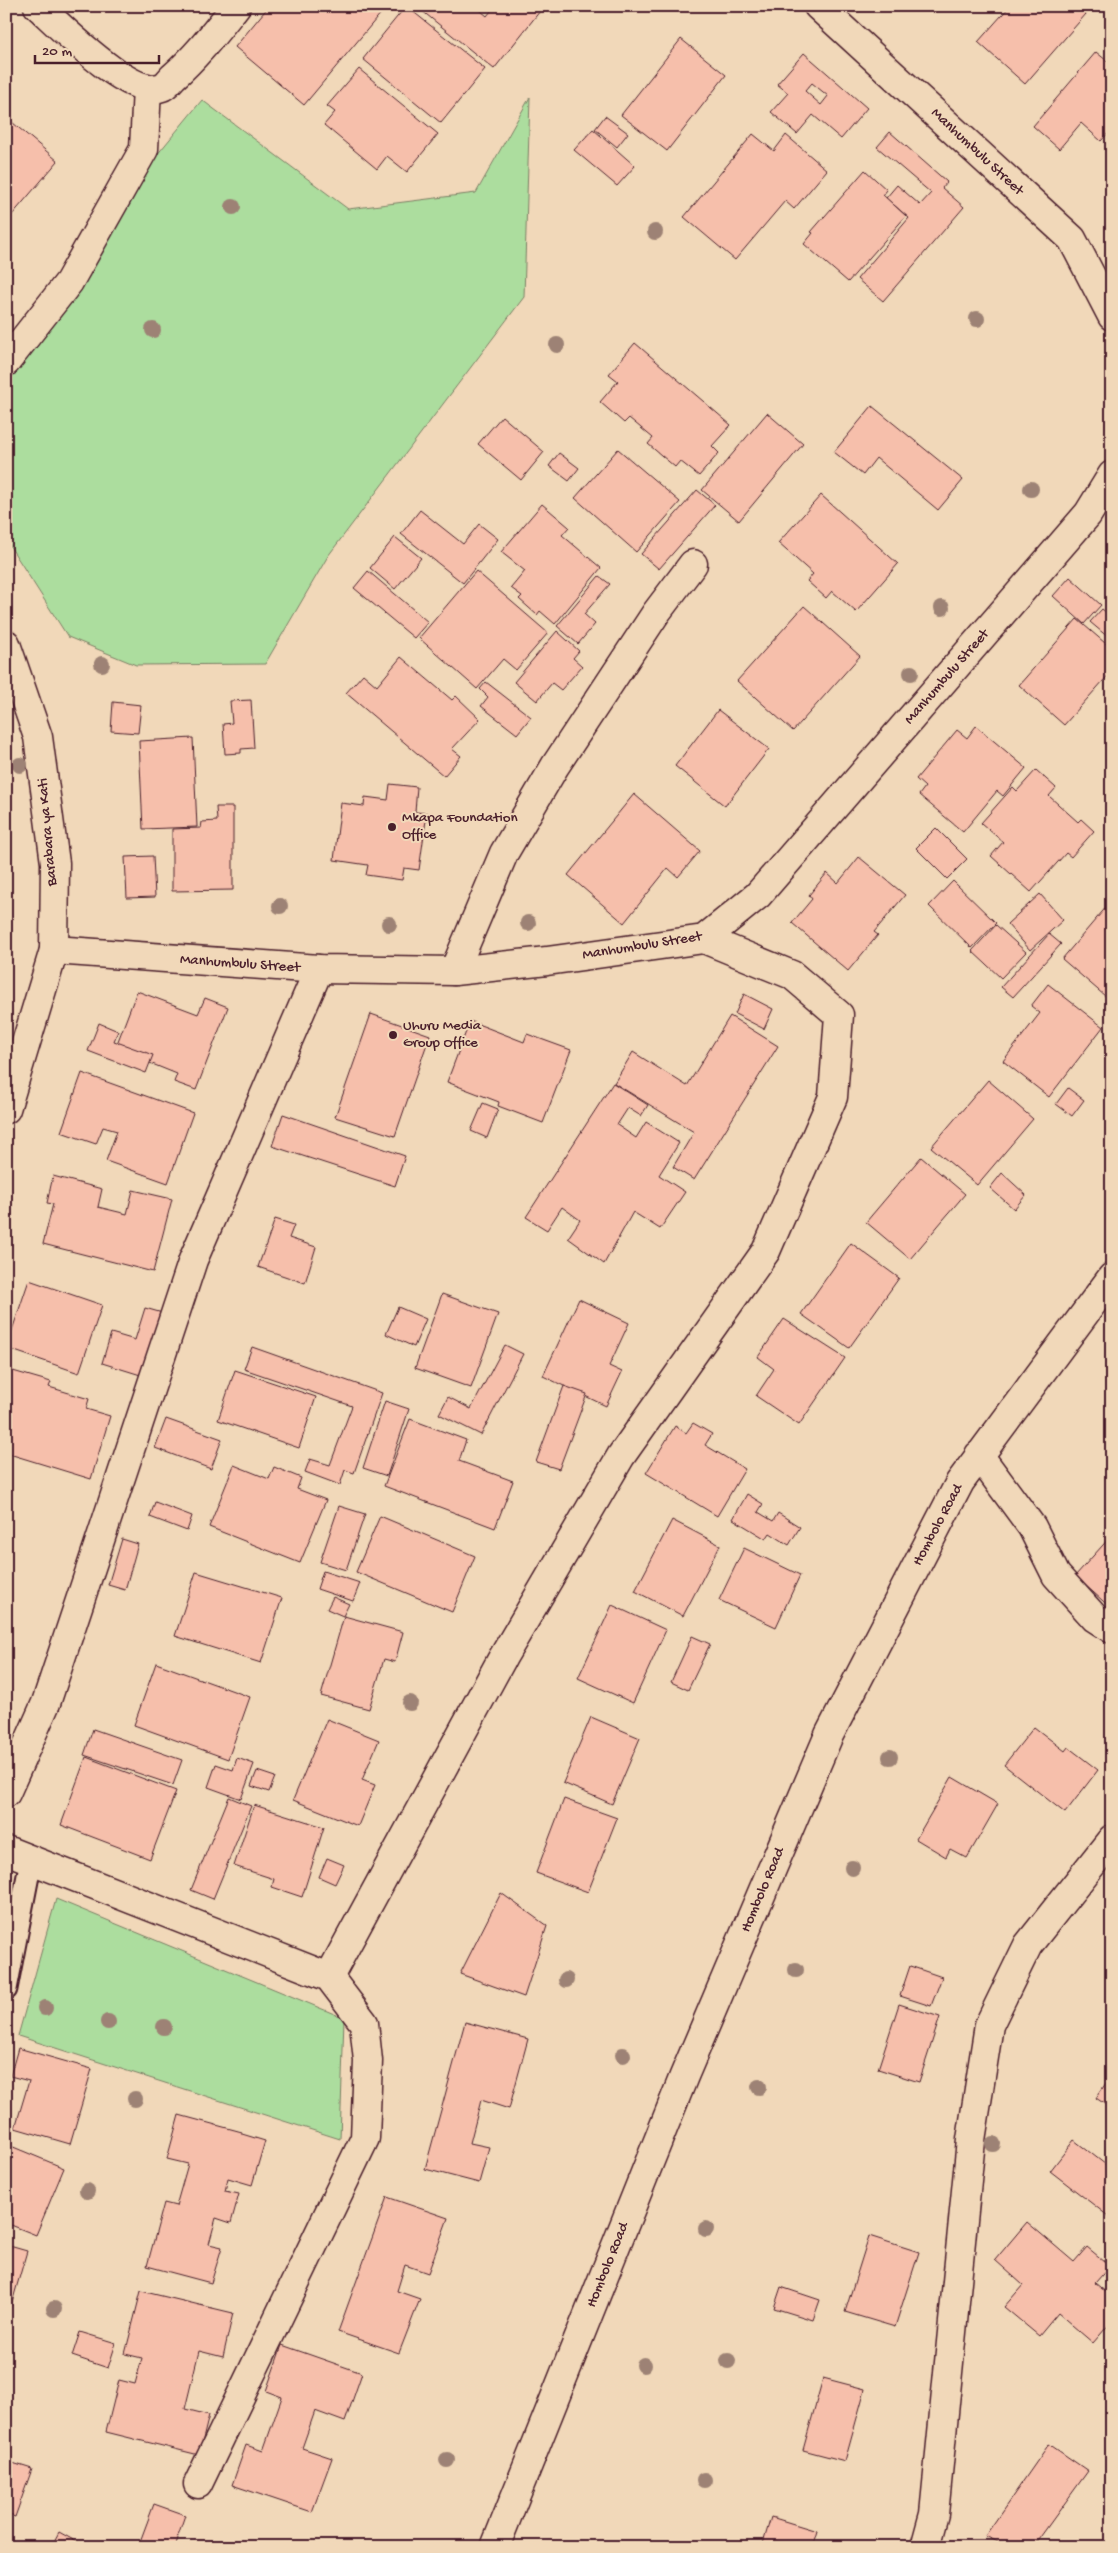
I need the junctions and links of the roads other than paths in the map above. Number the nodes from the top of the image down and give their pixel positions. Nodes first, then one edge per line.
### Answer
1 (38, 6) edge
2 (236, 6) edge
3 (818, 6) edge
4 (147, 88) junction
5 (1112, 316) edge
6 (6, 362) edge
7 (1112, 475) edge
8 (693, 564) dead end
9 (6, 644) edge
10 (704, 939) junction
11 (54, 950) junction
12 (319, 969) junction
13 (454, 971) junction
14 (6, 1109) edge
15 (1112, 1277) edge
16 (979, 1455) junction
17 (1112, 1629) edge
18 (6, 1793) edge
19 (1112, 1840) edge
20 (6, 1850) edge
21 (31, 1860) junction
22 (328, 1977) junction
23 (6, 1989) edge
24 (198, 2484) dead end
25 (495, 2547) edge
26 (925, 2547) edge

1 - 4 street
2 - 4 street
3 - 5 street, Manhumbulu Street
4 - 6 street
7 - 10 street, Manhumbulu Street
8 - 13 street
9 - 11 street, Barabara ya Kati
10 - 13 street, Manhumbulu Street
10 - 22 street
11 - 12 street, Manhumbulu Street
11 - 14 street, Barabara ya Kati
12 - 13 street, Manhumbulu Street
12 - 18 street
15 - 16 street, Hombolo Road
16 - 17 street
16 - 25 street, Hombolo Road
19 - 26 street
20 - 21 street
21 - 22 street
21 - 23 lane
22 - 24 street

